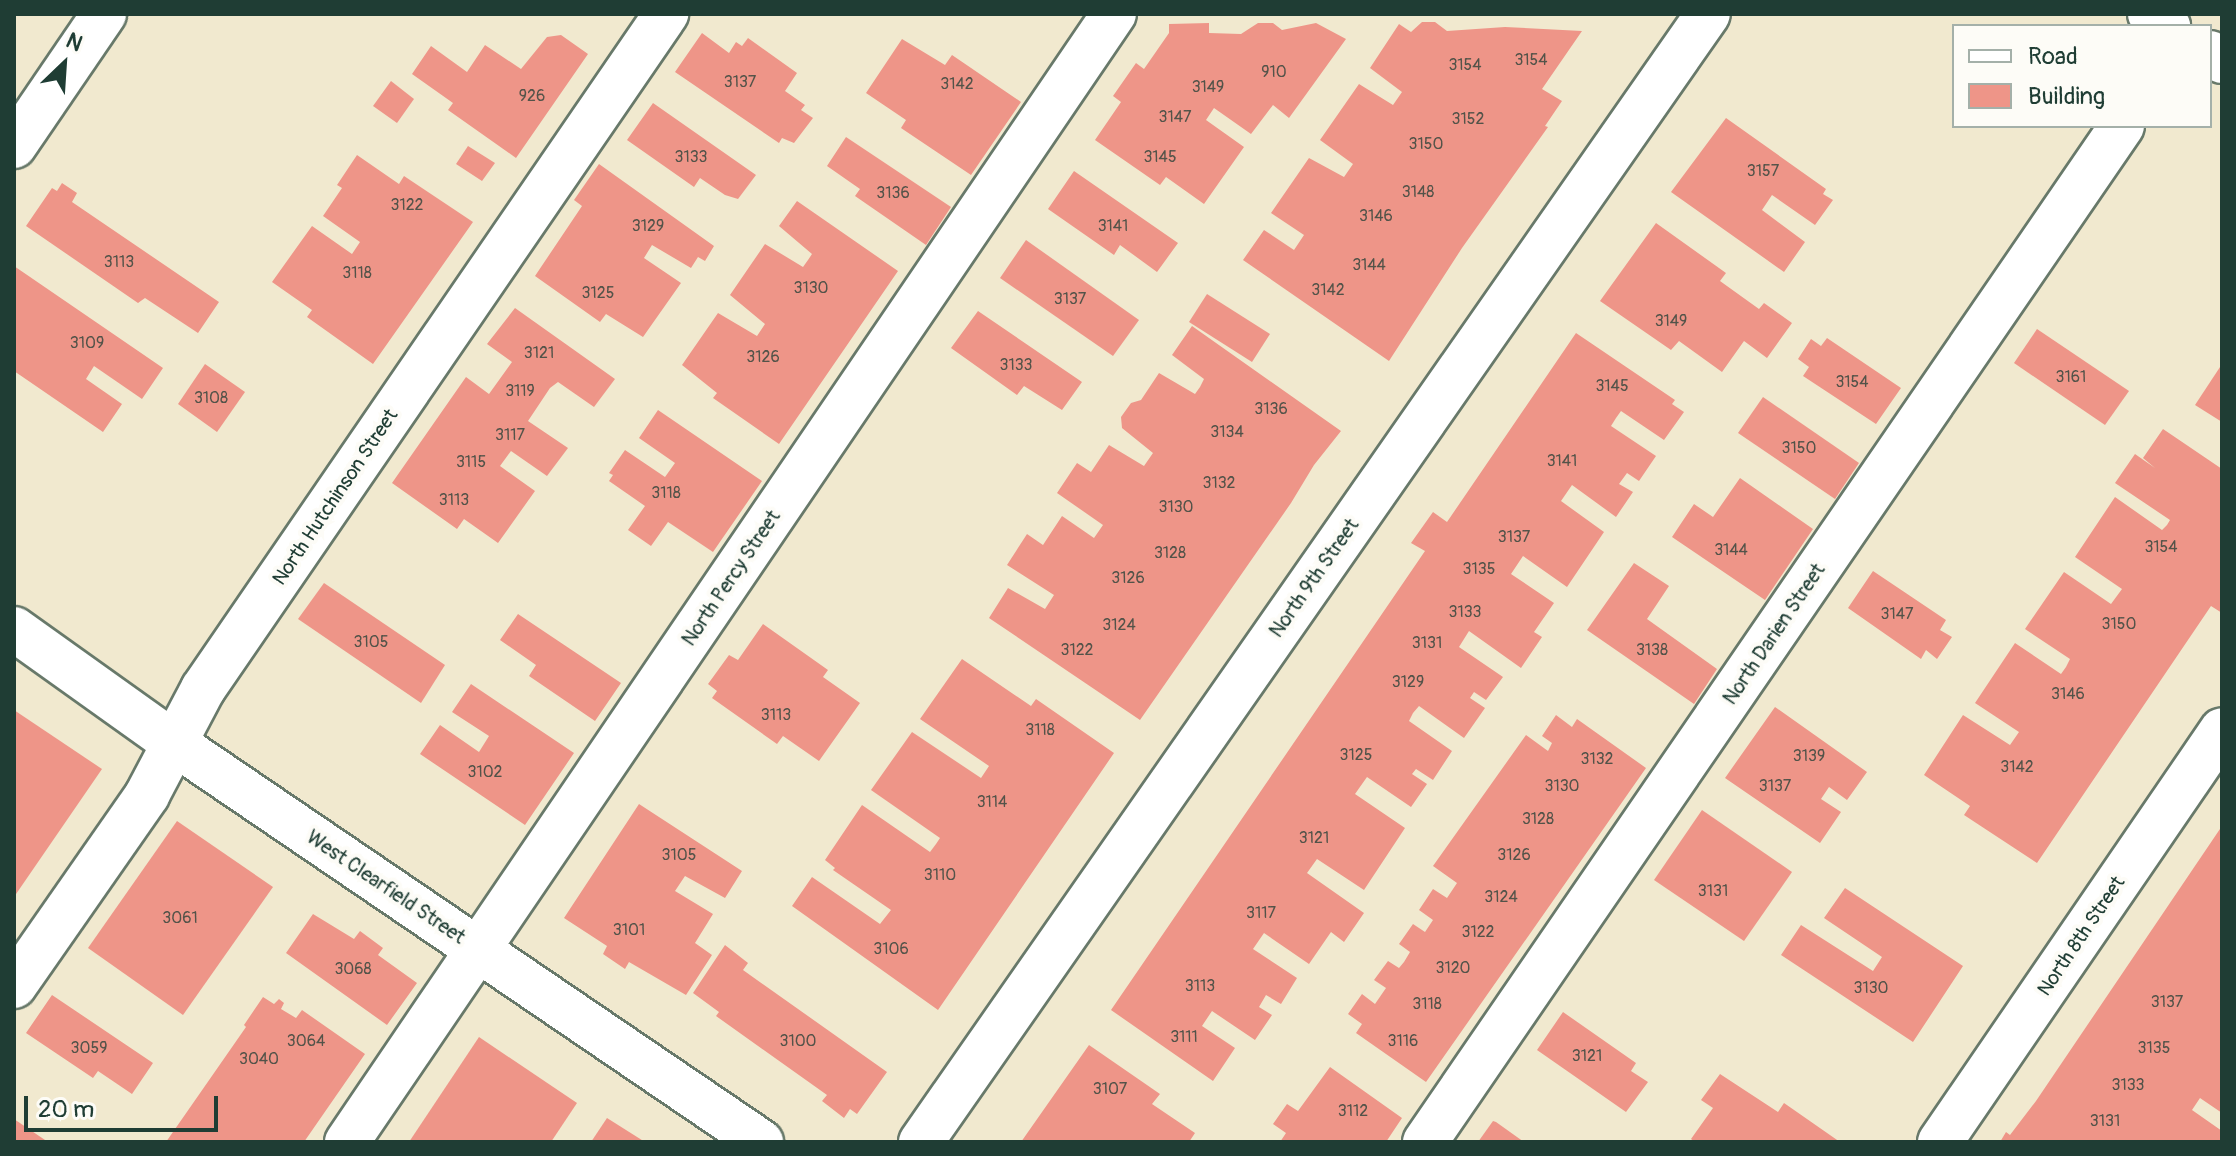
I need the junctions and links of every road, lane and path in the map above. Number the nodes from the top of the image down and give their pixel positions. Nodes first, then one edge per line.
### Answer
1 (104, 14) edge
2 (666, 14) edge
3 (1114, 14) edge
4 (1708, 14) edge
5 (2121, 128) edge
6 (14, 146) edge
7 (14, 629) edge
8 (2222, 730) edge
9 (174, 743) junction
10 (479, 950) junction
11 (14, 986) edge
12 (347, 1142) edge
13 (761, 1142) edge
14 (921, 1142) edge
15 (1425, 1142) edge
16 (1940, 1142) edge

1 - 6 street
2 - 9 street, North Hutchinson Street
3 - 10 street, North Percy Street
4 - 14 street, North 9th Street
5 - 15 street, North Darien Street
7 - 9 street, West Clearfield Street
8 - 16 street, North 8th Street
9 - 10 street, West Clearfield Street
9 - 11 street, North Hutchinson Street
10 - 12 street, North Percy Street
10 - 13 street, West Clearfield Street

